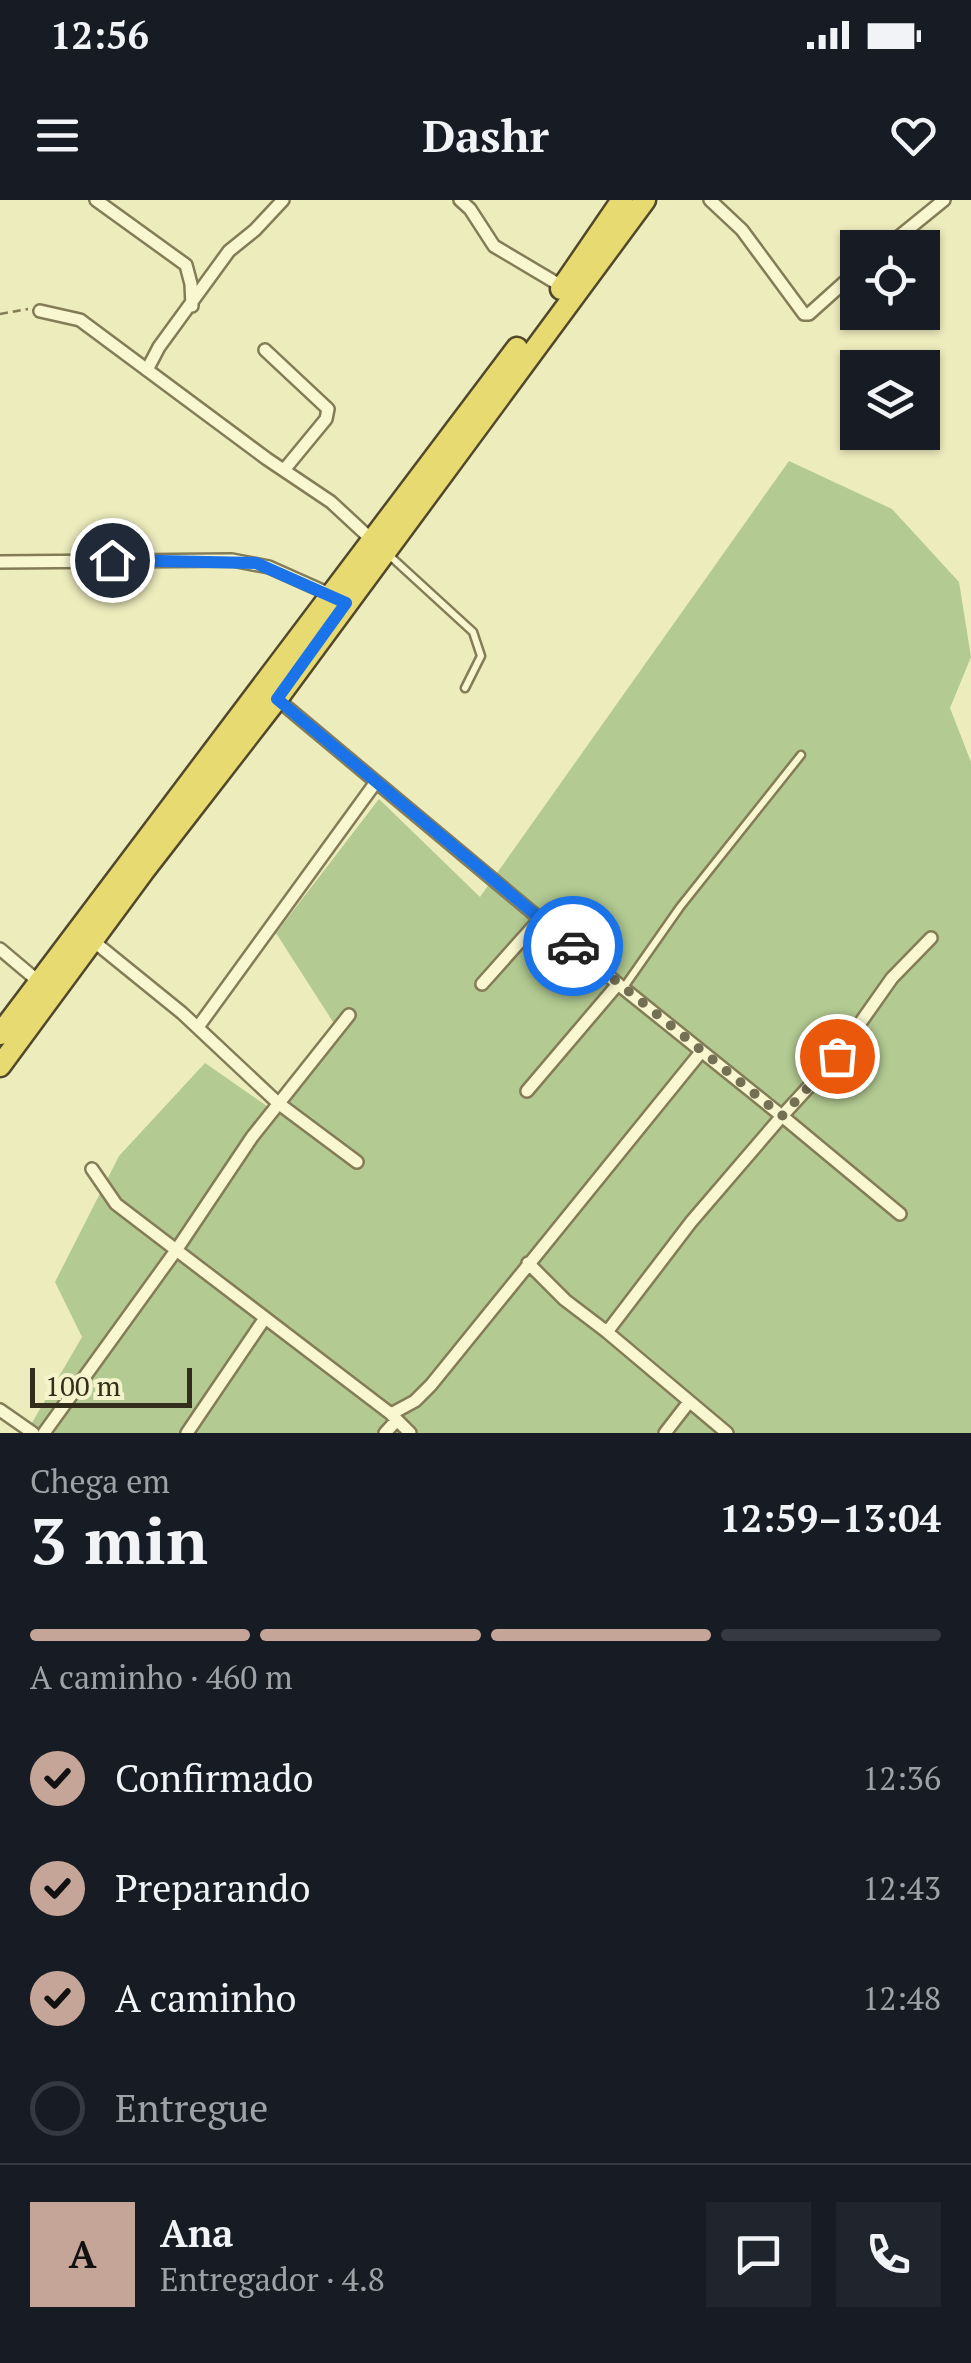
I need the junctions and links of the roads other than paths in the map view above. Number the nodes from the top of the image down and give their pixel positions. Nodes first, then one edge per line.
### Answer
1 (96, 200) edge
2 (283, 200) edge
3 (460, 200) edge
4 (622, 200) edge
5 (645, 200) edge
6 (710, 200) edge
7 (944, 200) edge
8 (907, 230) edge
9 (840, 285) edge
10 (563, 287) junction
11 (192, 306) junction
12 (40, 310) road end
13 (266, 350) dead end
14 (148, 370) junction
15 (284, 470) junction
16 (378, 546) junction
17 (0, 562) edge
18 (338, 599) junction
19 (465, 688) dead end
20 (277, 699) junction
21 (801, 755) dead end
22 (376, 782) junction
23 (540, 919) junction
24 (931, 938) dead end
25 (92, 940) junction
26 (0, 949) edge
27 (38, 981) junction
28 (482, 984) dead end
29 (620, 986) junction
30 (349, 1015) dead end
31 (198, 1028) junction
32 (0, 1034) edge
33 (701, 1052) junction
34 (0, 1066) edge
35 (528, 1090) dead end
36 (278, 1102) junction
37 (782, 1116) junction
38 (357, 1162) dead end
39 (92, 1169) dead end
40 (900, 1214) dead end
41 (177, 1249) junction
42 (528, 1263) junction
43 (264, 1318) junction
44 (607, 1332) junction
45 (689, 1402) junction
46 (0, 1410) edge
47 (394, 1416) junction
48 (33, 1433) edge
49 (44, 1433) edge
50 (187, 1433) edge
51 (385, 1433) edge
52 (410, 1433) edge
53 (665, 1433) edge
54 (727, 1433) edge

1 - 11 street
2 - 11 street
3 - 10 street
4 - 10 highway
5 - 16 highway
6 - 9 street
7 - 8 street
10 - 16 highway
11 - 14 street
12 - 14 street
13 - 15 street
14 - 15 street
15 - 16 street
16 - 18 highway
16 - 19 lane
17 - 18 street
18 - 20 highway
18 - 27 highway
20 - 22 street
20 - 25 highway
21 - 29 lane
22 - 23 street
22 - 31 street
23 - 28 street
23 - 29 street
24 - 37 street
25 - 31 street
25 - 34 highway
26 - 27 street
27 - 32 highway
29 - 33 street
29 - 35 street
30 - 36 street
31 - 36 street
33 - 37 street
33 - 42 street
36 - 38 street
36 - 41 street
37 - 40 street
37 - 44 street
39 - 41 street
41 - 43 street
41 - 49 street
42 - 44 street
42 - 47 street
43 - 47 street
43 - 50 street
44 - 45 street
45 - 53 street
45 - 54 street
46 - 48 street
47 - 51 street
47 - 52 street

